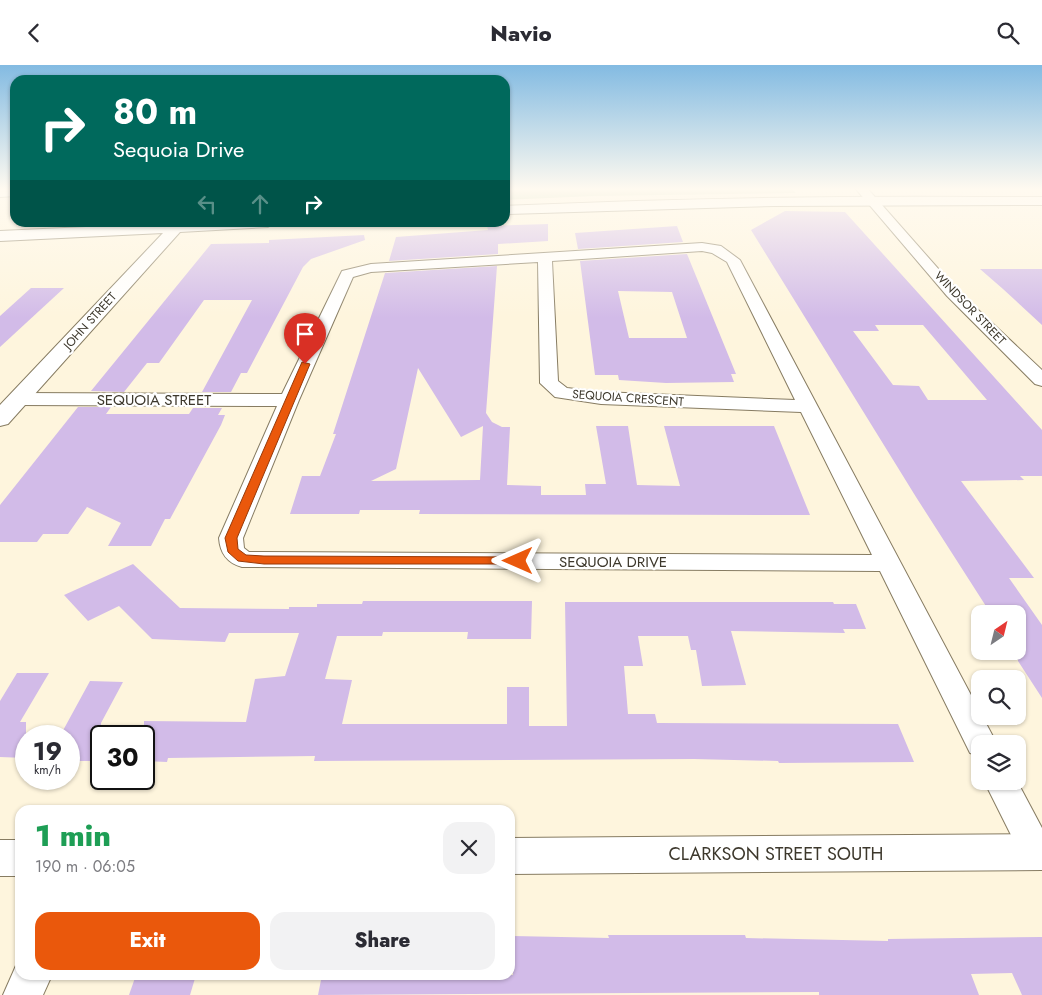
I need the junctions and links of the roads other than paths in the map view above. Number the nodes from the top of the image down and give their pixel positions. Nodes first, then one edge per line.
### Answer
1 (74, 231) edge
2 (172, 231) edge
3 (900, 231) edge
4 (0, 236) edge
5 (545, 257) junction
6 (1042, 380) edge
7 (19, 399) junction
8 (289, 400) junction
9 (807, 406) junction
10 (0, 419) edge
11 (888, 563) junction
12 (976, 735) edge
13 (1005, 790) edge
14 (1039, 852) edge
15 (515, 856) edge
16 (0, 858) edge
17 (15, 858) edge
18 (30, 980) edge
19 (23, 995) edge

1 - 4 main road
2 - 7 main road, JOHN STREET
3 - 6 street, WINDSOR STREET
5 - 8 street, SEQUOIA DRIVE
5 - 9 street, SEQUOIA DRIVE
5 - 9 street, SEQUOIA CRESCENT
7 - 8 street, SEQUOIA STREET
7 - 10 main road, JOHN STREET
8 - 11 street, SEQUOIA DRIVE
9 - 11 street, SEQUOIA DRIVE
11 - 12 street, SEQUOIA DRIVE
13 - 14 street
14 - 15 main road, CLARKSON STREET SOUTH
16 - 17 main road
18 - 19 street

